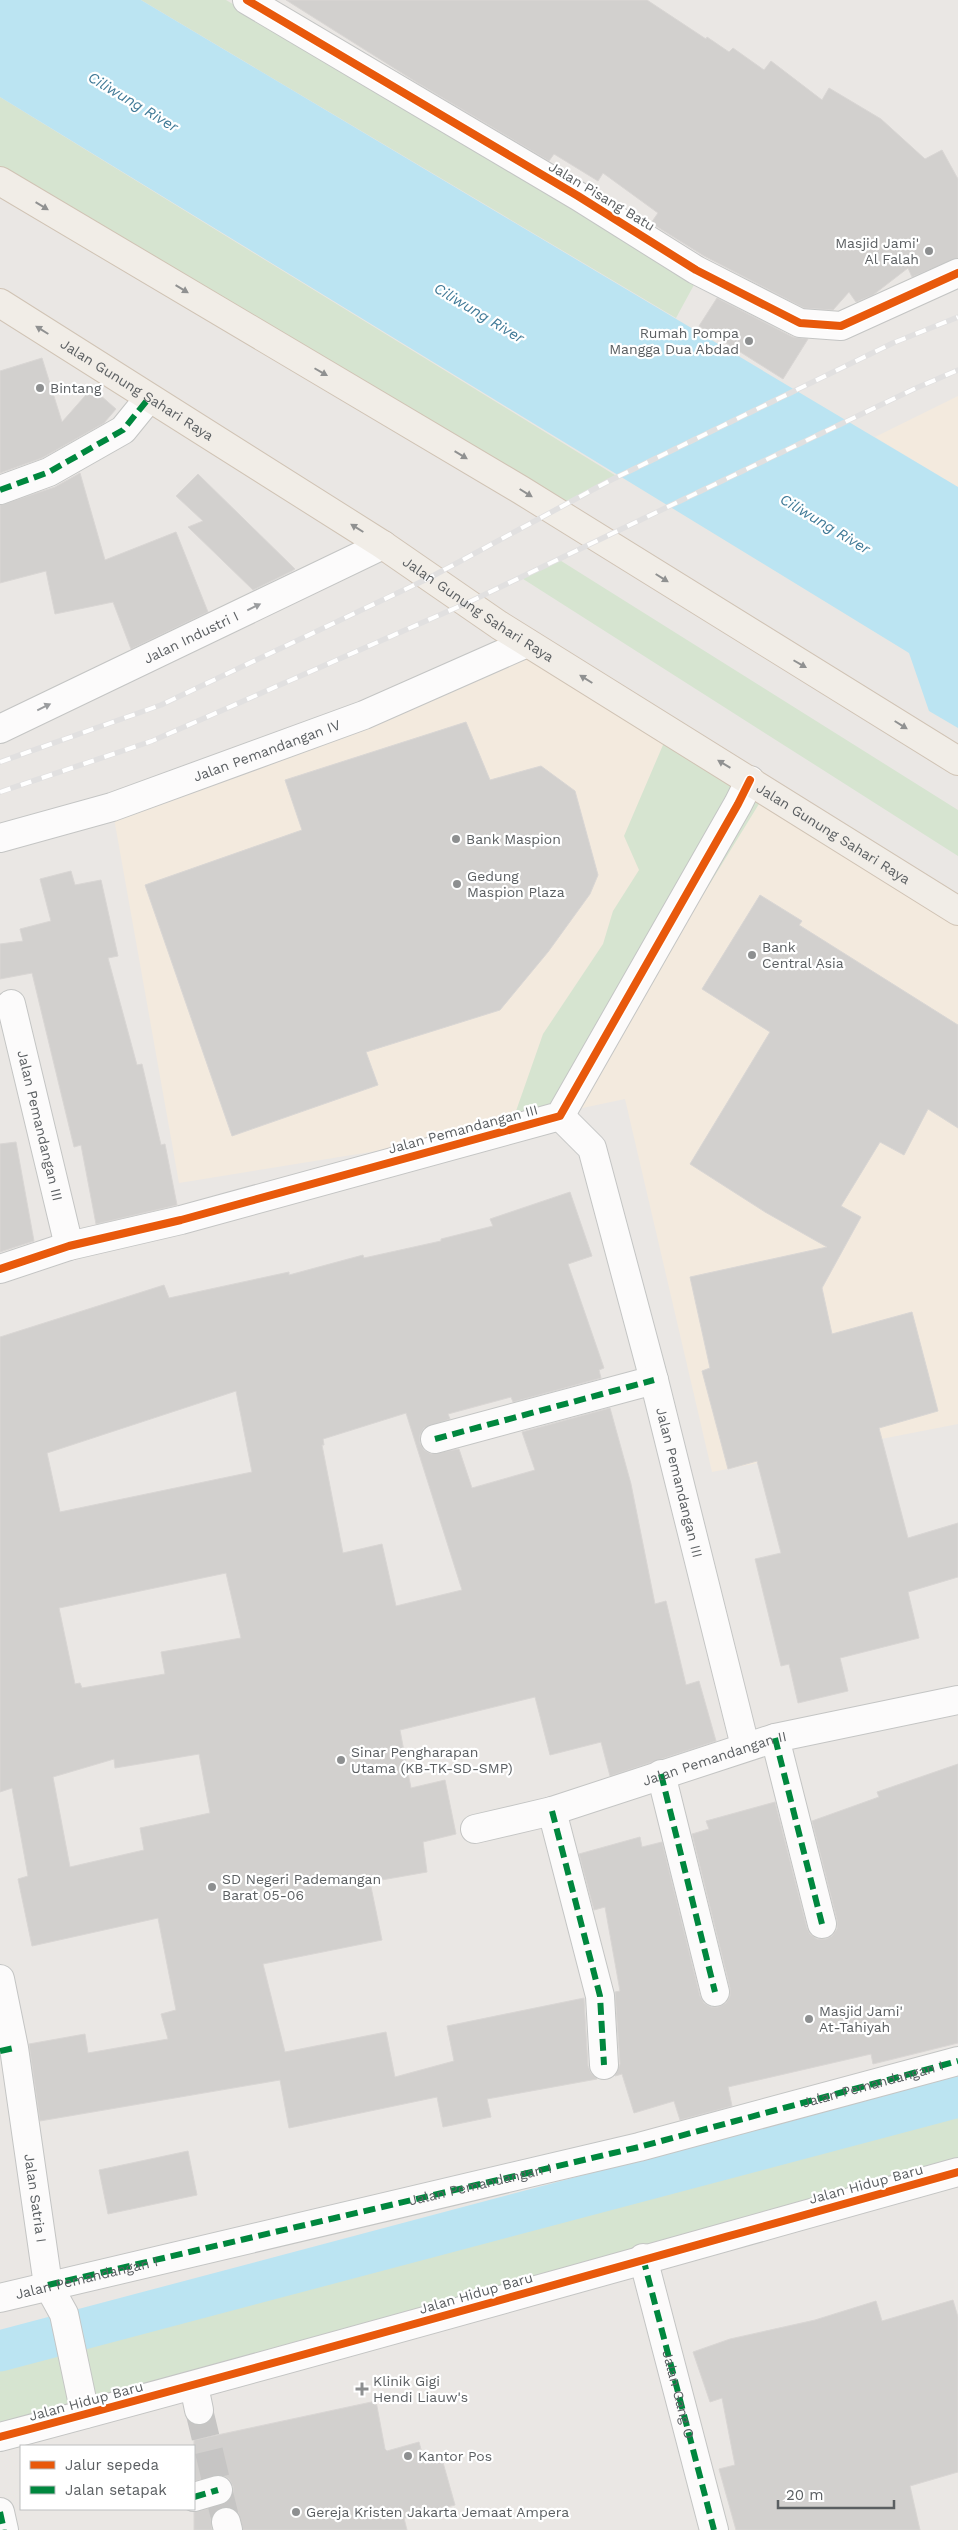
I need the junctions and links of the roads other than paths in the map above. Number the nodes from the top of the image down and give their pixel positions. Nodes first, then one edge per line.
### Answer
1 (247, 0) edge
2 (0, 181) edge
3 (958, 273) edge
4 (0, 304) edge
5 (149, 398) junction
6 (0, 490) edge
7 (383, 545) junction
8 (527, 642) junction
9 (0, 728) edge
10 (958, 761) edge
11 (750, 780) junction
12 (0, 838) edge
13 (958, 911) edge
14 (11, 1004) dead end
15 (560, 1116) junction
16 (69, 1246) junction
17 (0, 1269) edge
18 (654, 1380) junction
19 (435, 1439) dead end
20 (958, 1700) edge
21 (774, 1738) junction
22 (746, 1746) junction
23 (661, 1774) junction
24 (552, 1811) junction
25 (475, 1829) dead end
26 (822, 1924) dead end
27 (0, 1979) edge
28 (714, 1992) dead end
29 (7, 2050) edge
30 (958, 2061) edge
31 (604, 2065) dead end
32 (958, 2172) edge
33 (643, 2258) junction
34 (48, 2285) junction
35 (0, 2298) edge
36 (84, 2410) junction
37 (0, 2437) edge
38 (0, 2512) edge
39 (4, 2530) edge
40 (714, 2530) edge

1 - 3 street, Jalan Pisang Batu
2 -> 10 main road
5 -> 4 main road, Jalan Gunung Sahari Raya
5 - 6 street
7 -> 5 main road, Jalan Gunung Sahari Raya
7 - 8 main road, Jalan Gunung Sahari Raya
9 -> 7 street, Jalan Industri I
11 -> 8 main road, Jalan Gunung Sahari Raya
8 - 12 street, Jalan Pemandangan IV
11 - 13 main road, Jalan Gunung Sahari Raya
11 - 15 street, Jalan Pemandangan III
14 - 16 street, Jalan Pemandangan III
15 - 16 street, Jalan Pemandangan III
15 - 18 street, Jalan Pemandangan III
16 - 17 street, Jalan Pemandangan III
18 - 19 street
18 - 22 street, Jalan Pemandangan III
20 - 21 street, Jalan Pemandangan II
21 - 22 street, Jalan Pemandangan II
21 - 26 street
22 - 23 street, Jalan Pemandangan II
23 - 24 street, Jalan Pemandangan II
23 - 28 street
24 - 25 street, Jalan Pemandangan II
24 - 31 street
27 - 29 street, Jalan Satria I
29 - 34 street, Jalan Satria I
30 - 34 street, Jalan Pemandangan I
32 - 33 street, Jalan Hidup Baru
33 - 36 street, Jalan Hidup Baru
33 - 40 street, Jalan Gang O
34 - 35 street, Jalan Pemandangan I
34 - 36 street, Jalan Satria I
36 - 37 street, Jalan Hidup Baru
38 - 39 street

